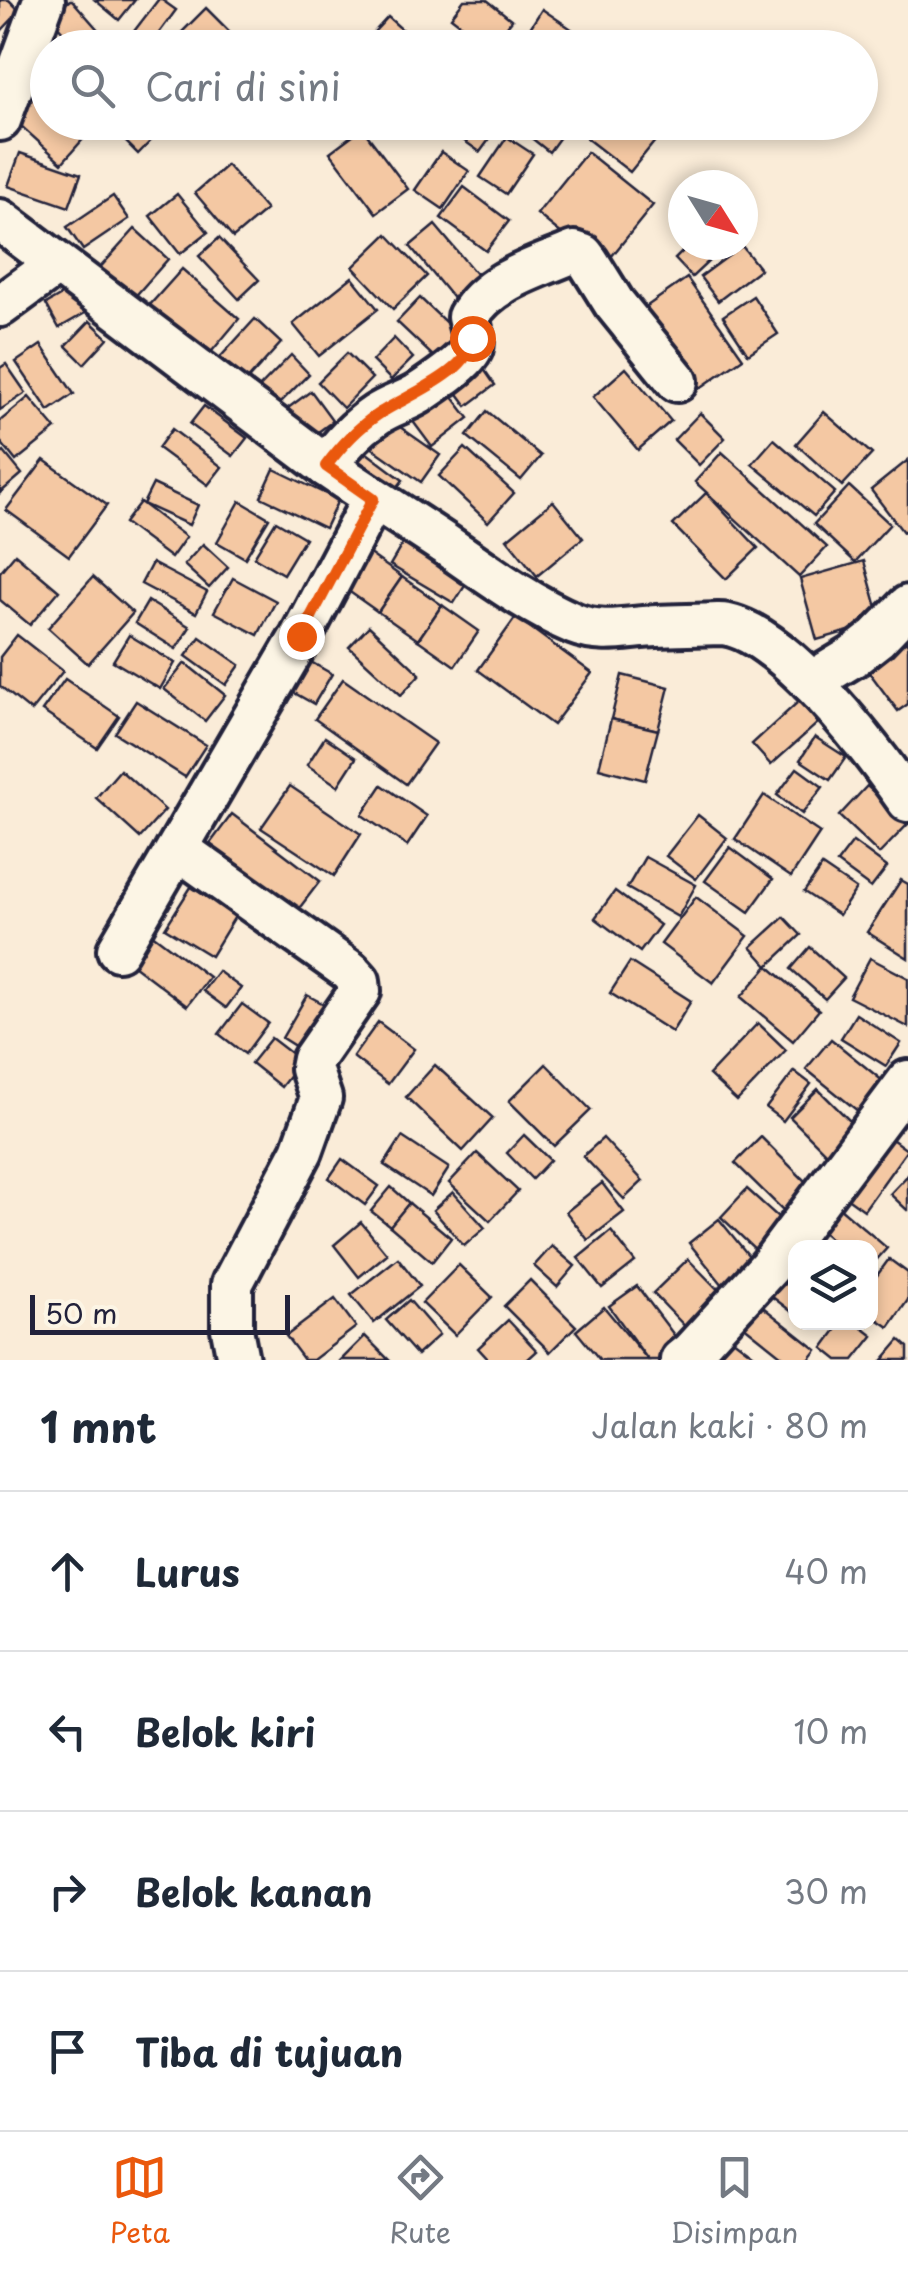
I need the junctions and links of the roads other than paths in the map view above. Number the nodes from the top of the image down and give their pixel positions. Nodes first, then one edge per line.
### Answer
1 (44, 0) edge
2 (33, 30) edge
3 (30, 38) edge
4 (0, 120) edge
5 (0, 220) edge
6 (56, 265) junction
7 (0, 306) edge
8 (677, 381) dead end
9 (326, 466) junction
10 (373, 499) junction
11 (908, 606) edge
12 (811, 682) junction
13 (908, 800) edge
14 (178, 849) junction
15 (118, 950) dead end
16 (908, 1081) edge
17 (238, 1360) edge
18 (681, 1360) edge

1 - 2 street
3 - 4 street
5 - 6 street
6 - 7 street
6 - 9 street
8 - 9 street
9 - 10 street
10 - 12 street
10 - 14 street
11 - 12 street
12 - 13 street
14 - 15 street
14 - 17 street
16 - 18 street

